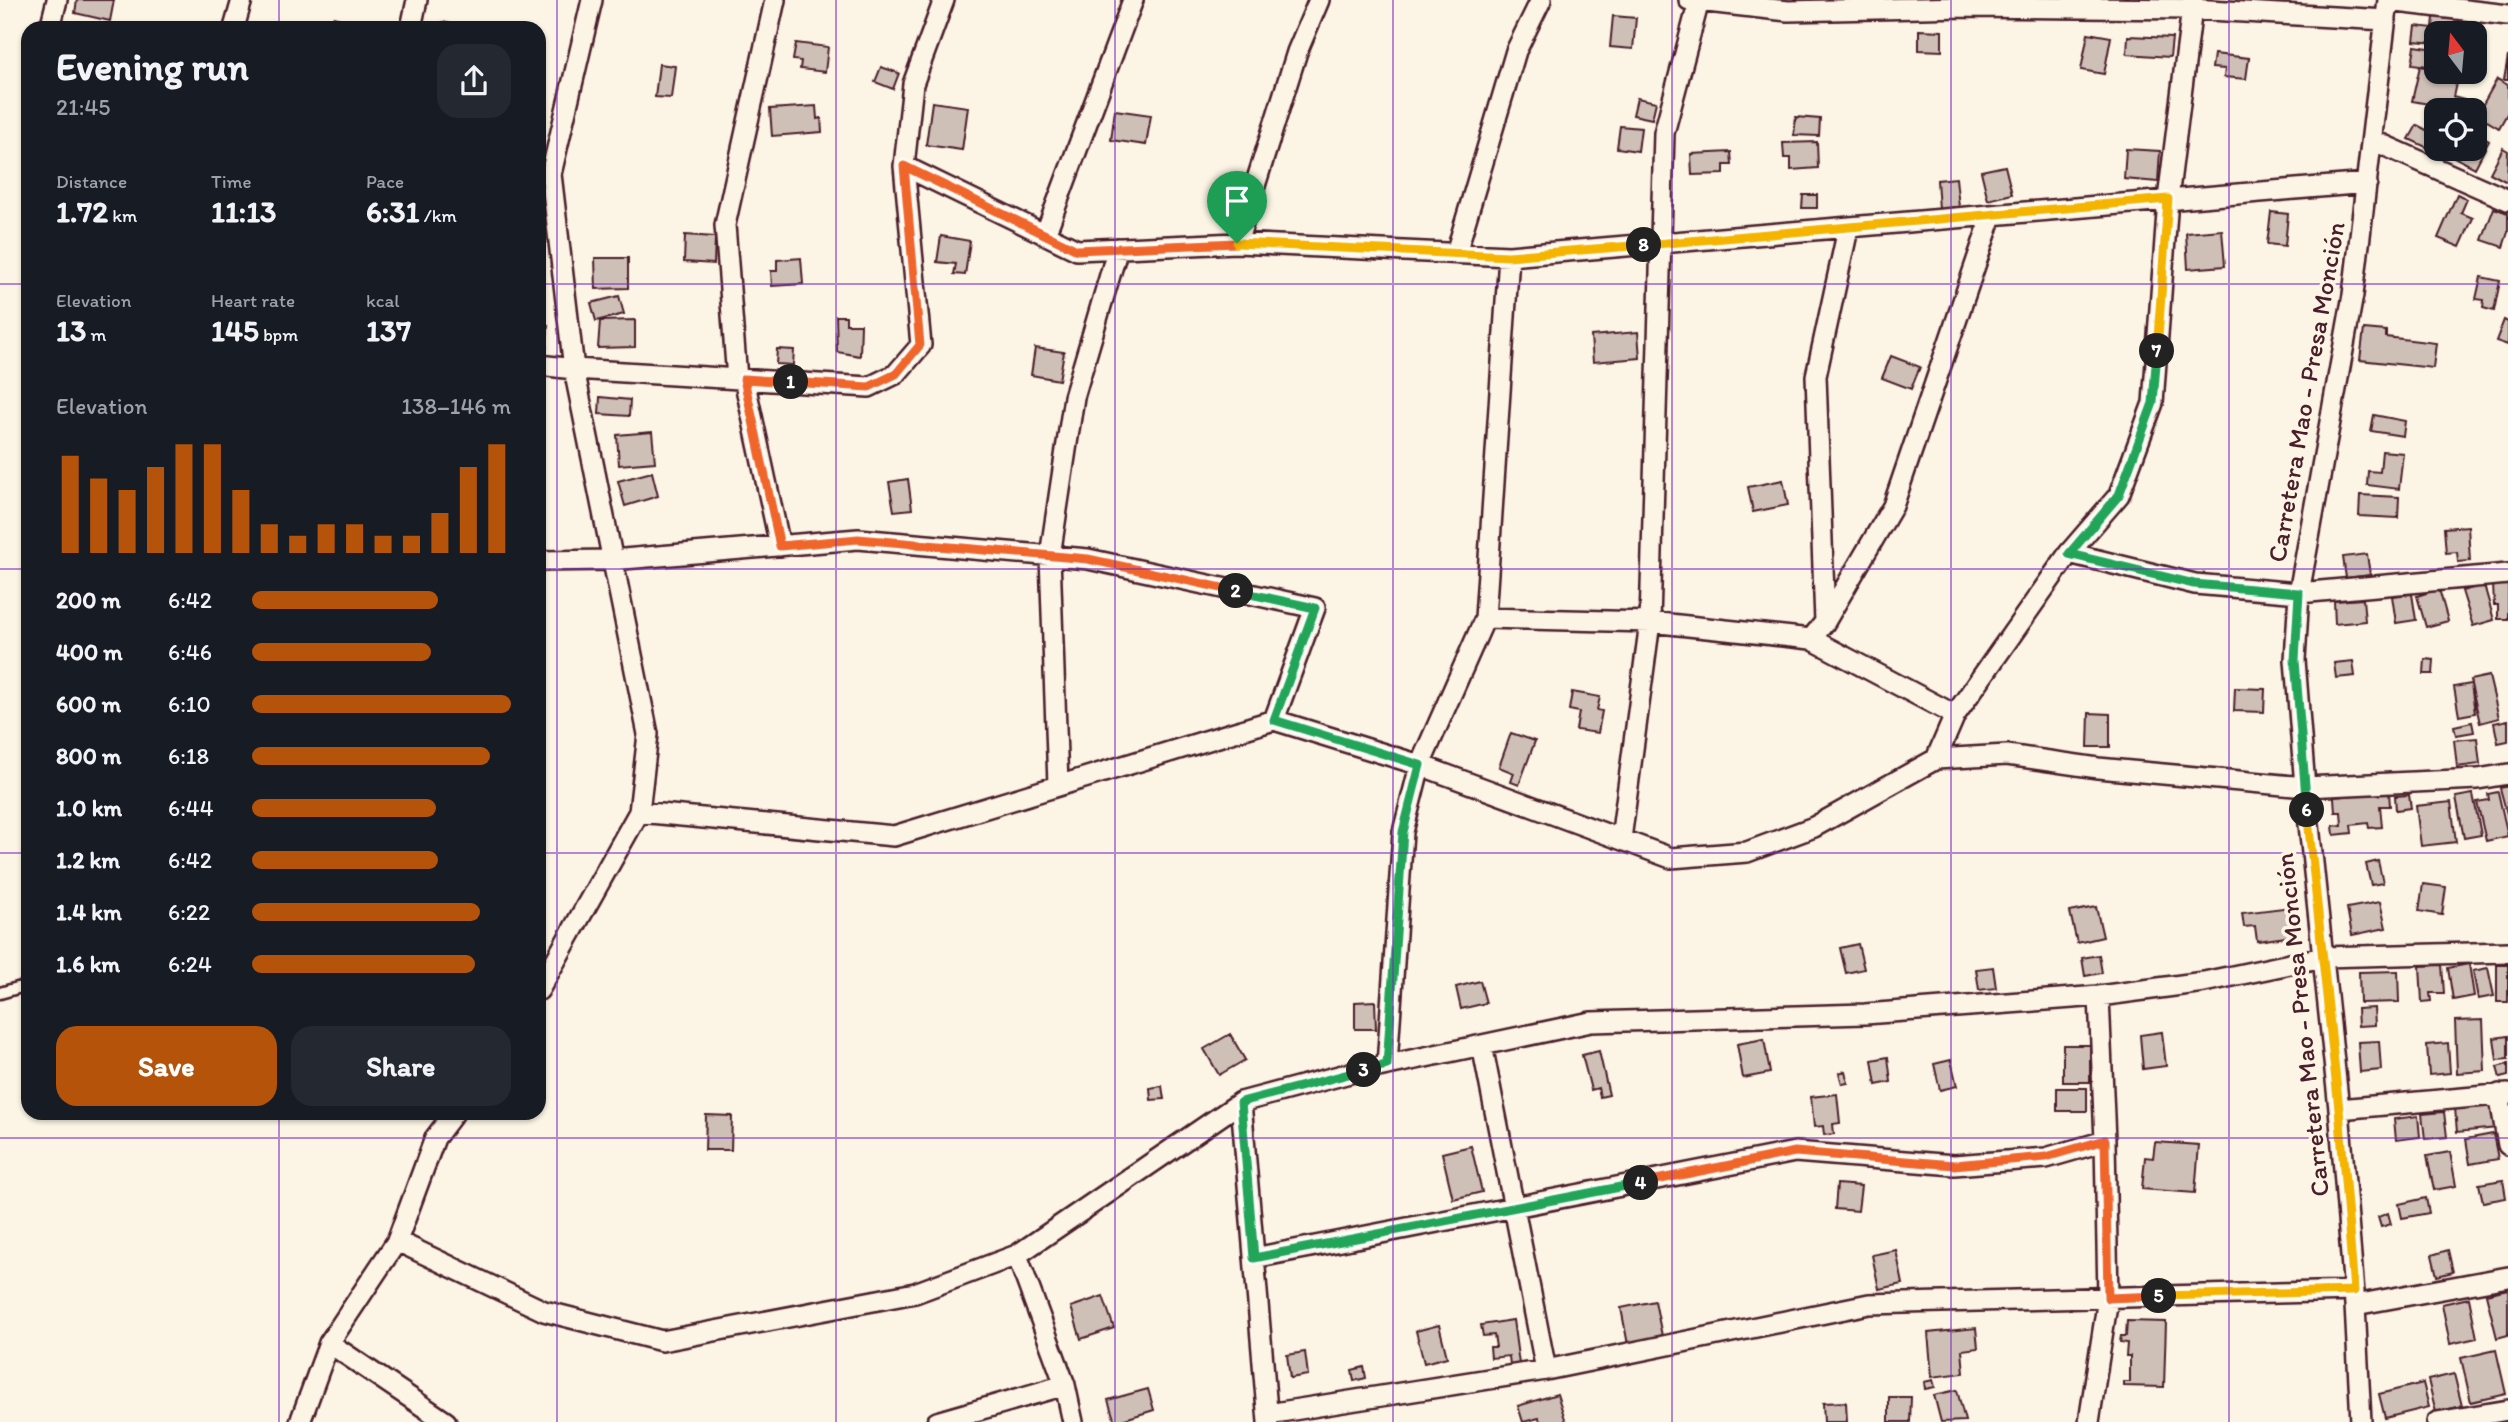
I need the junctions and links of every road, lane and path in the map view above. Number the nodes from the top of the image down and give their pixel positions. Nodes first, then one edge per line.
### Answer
1 (57, 0) edge
2 (242, 0) edge
3 (417, 0) edge
4 (592, 0) edge
5 (775, 0) edge
6 (944, 0) edge
7 (1133, 0) edge
8 (1319, 0) edge
9 (1541, 0) edge
10 (1693, 1) edge
11 (1965, 3) edge
12 (2192, 4) edge
13 (2388, 7) edge
14 (2508, 15) edge
15 (52, 21) edge
16 (236, 21) edge
17 (412, 21) edge
18 (2372, 140) junction
19 (904, 166) junction
20 (2367, 183) junction
21 (2168, 199) junction
22 (2508, 200) edge
23 (1992, 216) junction
24 (1848, 229) junction
25 (1045, 235) junction
26 (1237, 243) junction
27 (1661, 244) junction
28 (1118, 248) junction
29 (1456, 253) junction
30 (1508, 256) junction
31 (546, 366) edge
32 (574, 369) junction
33 (741, 379) junction
34 (780, 546) junction
35 (2069, 554) junction
36 (1050, 556) junction
37 (612, 560) junction
38 (546, 561) edge
39 (2508, 574) edge
40 (2299, 593) junction
41 (1485, 618) junction
42 (1650, 622) junction
43 (1825, 622) junction
44 (1811, 639) junction
45 (1955, 715) junction
46 (1274, 720) junction
47 (1936, 759) junction
48 (1420, 765) junction
49 (2508, 775) edge
50 (1058, 785) junction
51 (2305, 787) junction
52 (639, 812) junction
53 (1621, 839) junction
54 (2508, 952) edge
55 (2323, 957) junction
56 (546, 978) edge
57 (21, 987) edge
58 (0, 993) edge
59 (2099, 996) junction
60 (1482, 1045) junction
61 (1387, 1065) junction
62 (2503, 1094) edge
63 (1241, 1102) junction
64 (2339, 1109) junction
65 (449, 1120) edge
66 (2105, 1140) junction
67 (2508, 1145) edge
68 (1514, 1208) junction
69 (397, 1241) junction
70 (1017, 1255) junction
71 (1254, 1258) junction
72 (2508, 1277) edge
73 (2108, 1298) junction
74 (2354, 1298) junction
75 (329, 1343) junction
76 (1546, 1370) junction
77 (1065, 1385) junction
78 (2508, 1409) edge
79 (1268, 1418) edge
80 (300, 1422) edge
81 (446, 1422) edge
82 (937, 1422) edge
83 (1073, 1422) edge
84 (2088, 1422) edge
85 (2361, 1422) edge
86 (2437, 1422) edge

1 - 15 street
2 - 16 street
3 - 17 street
4 - 32 street
5 - 33 street
6 - 19 street
7 - 25 street
8 - 26 street
9 - 29 street
10 - 11 street
10 - 27 street
11 - 12 street
12 - 13 street
12 - 21 street
13 - 14 street
13 - 18 street, Carretera Mao - Presa Monción
18 - 20 street, Carretera Mao - Presa Monción
18 - 22 street
19 - 25 street
19 - 33 street
20 - 21 street
20 - 40 street, Carretera Mao - Presa Monción
21 - 23 street
21 - 35 street
23 - 24 street
23 - 43 street
24 - 27 street
24 - 43 street
25 - 28 street
26 - 28 street
26 - 29 street
27 - 30 street
27 - 42 street
28 - 36 street
29 - 30 street
30 - 41 street
31 - 32 street
32 - 33 street
32 - 37 street
33 - 34 street
34 - 36 street
34 - 37 street
35 - 40 street
35 - 45 street
36 - 46 street
36 - 50 street
37 - 38 street
37 - 52 street
39 - 40 street
40 - 51 street, Carretera Mao - Presa Monción
41 - 42 street
41 - 48 street
42 - 44 street
42 - 53 street
43 - 44 street
44 - 45 street
45 - 47 street
46 - 48 street
46 - 50 street
47 - 51 street
47 - 53 street
48 - 53 street
48 - 61 street
49 - 51 street
50 - 52 street
51 - 55 street, Carretera Mao - Presa Monción
52 - 56 street
54 - 55 street
55 - 59 street
55 - 64 street, Carretera Mao - Presa Monción
57 - 58 lane
59 - 60 street
59 - 66 street
60 - 61 street
60 - 68 street
61 - 63 street
62 - 64 street
62 - 67 street
63 - 70 street
63 - 71 street
64 - 74 street, Carretera Mao - Presa Monción
65 - 69 street
66 - 68 street
66 - 73 street
68 - 71 street
68 - 76 street
69 - 70 street
69 - 75 street
70 - 77 street
71 - 79 street
72 - 74 street
73 - 74 street
73 - 76 street
73 - 84 street
74 - 85 street, Carretera Mao - Presa Monción
75 - 80 street
75 - 81 street
76 - 79 street
77 - 82 street
77 - 83 street
78 - 86 street

